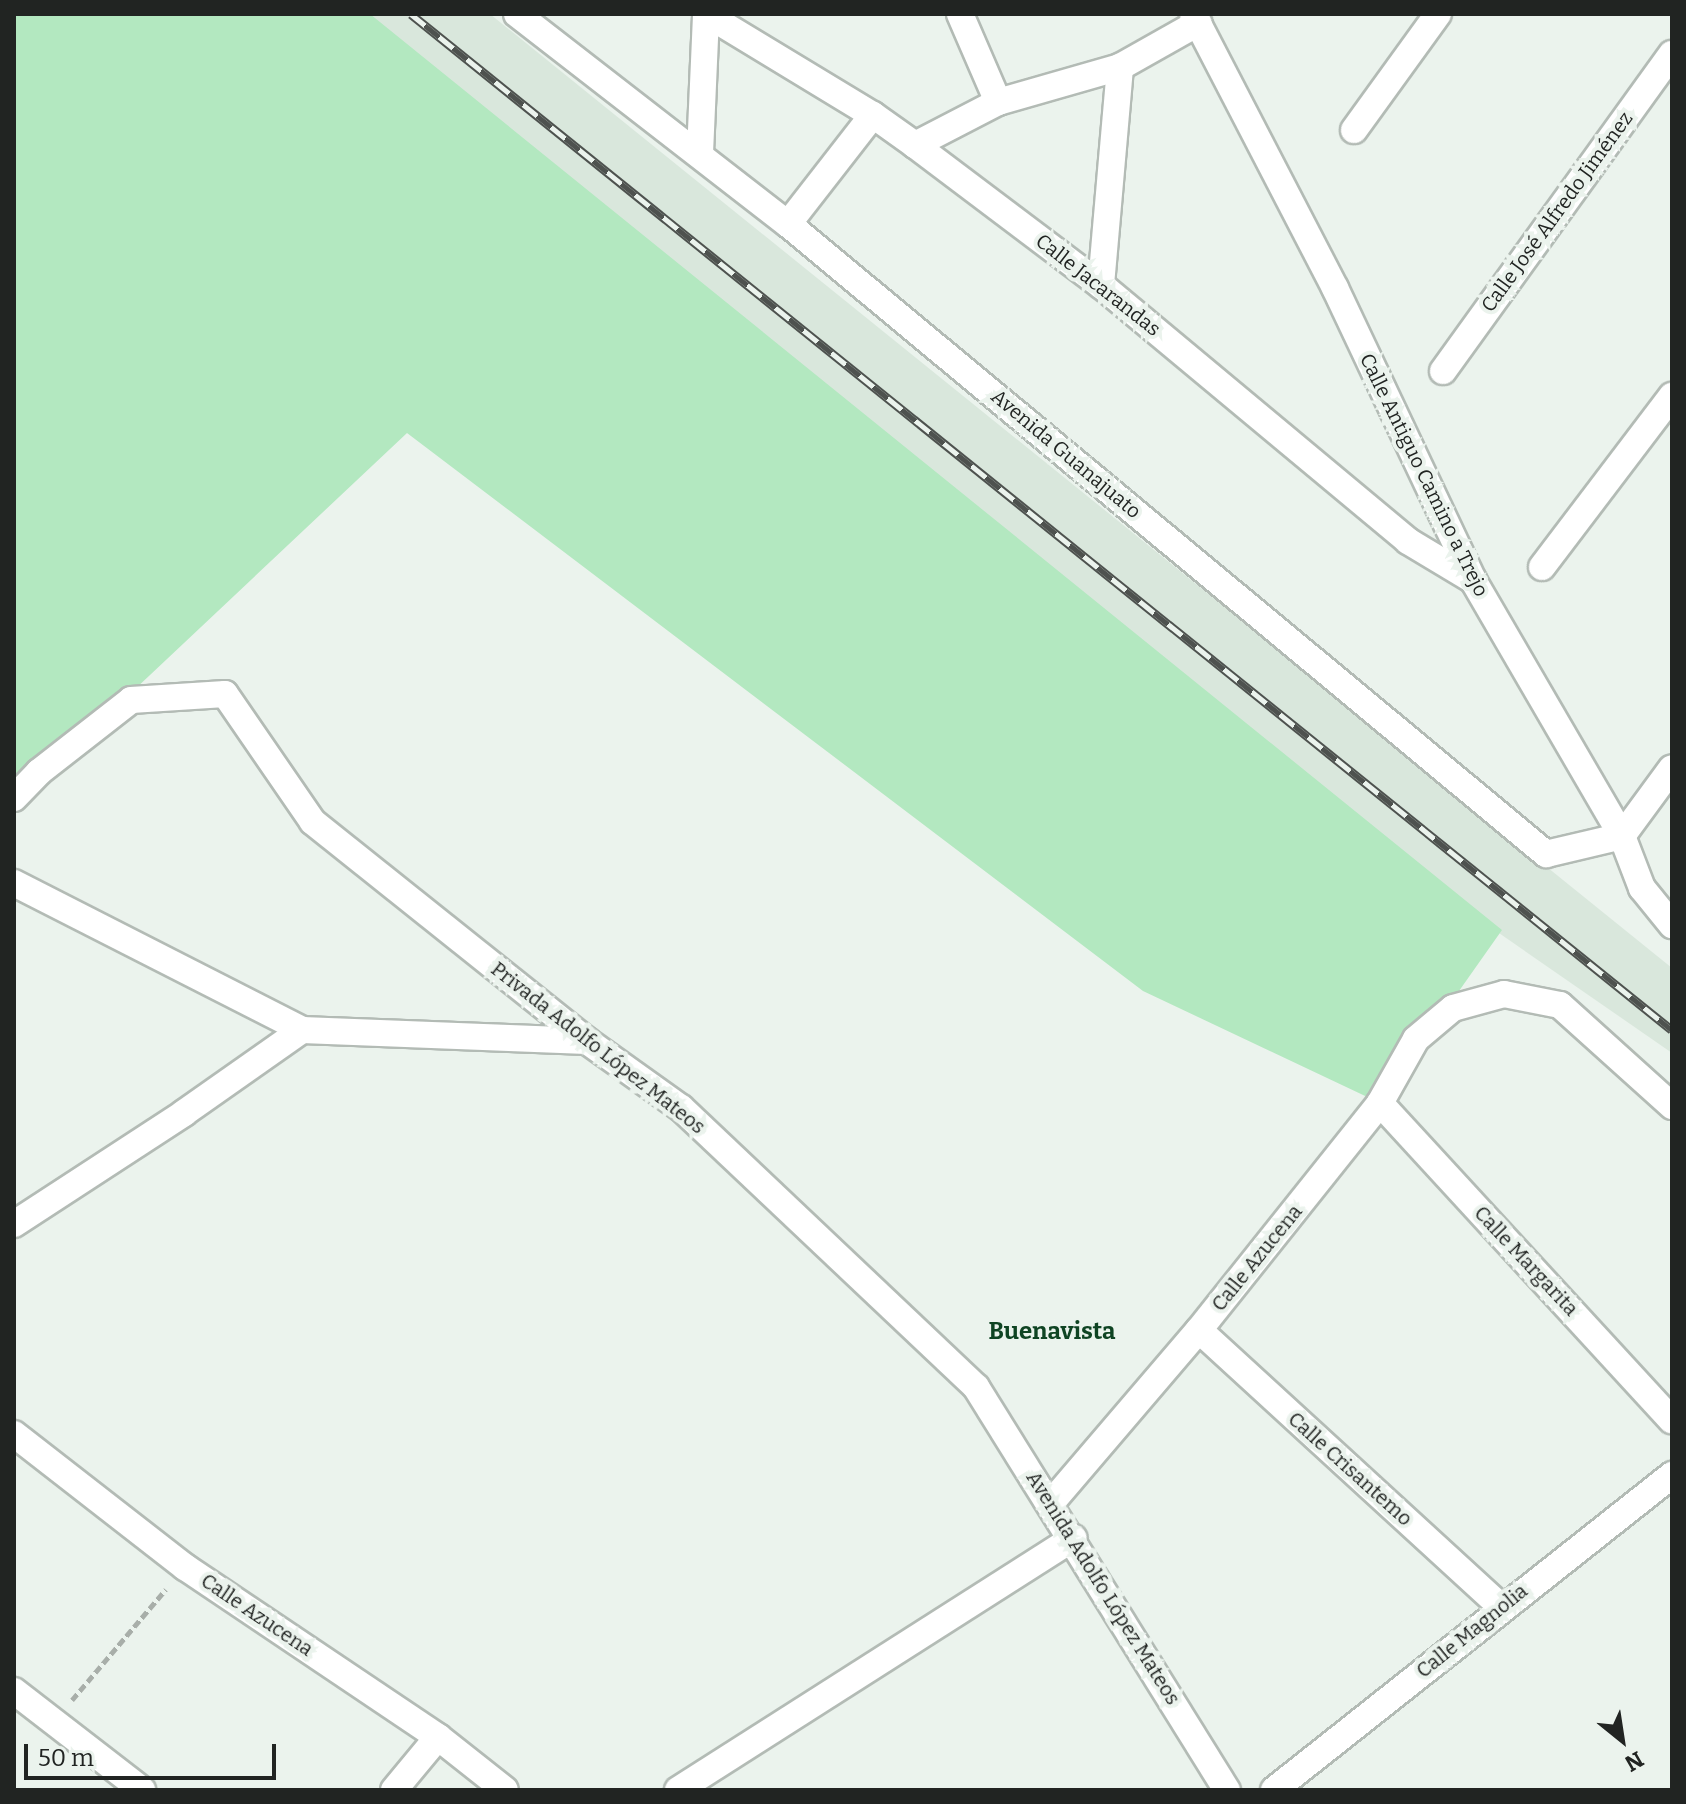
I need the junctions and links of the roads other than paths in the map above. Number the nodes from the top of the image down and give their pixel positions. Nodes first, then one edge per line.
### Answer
1 (517, 14) edge
2 (706, 14) edge
3 (960, 14) edge
4 (1438, 14) edge
5 (1196, 18) edge
6 (1672, 54) edge
7 (1120, 67) junction
8 (998, 102) junction
9 (873, 115) junction
10 (1354, 130) dead end
11 (915, 145) junction
12 (700, 153) junction
13 (788, 224) junction
14 (1101, 285) junction
15 (1443, 371) dead end
16 (1672, 396) edge
17 (1542, 567) dead end
18 (1473, 580) junction
19 (1672, 768) edge
20 (14, 798) edge
21 (1622, 836) junction
22 (14, 883) edge
23 (1672, 925) edge
24 (302, 1030) junction
25 (587, 1041) junction
26 (1380, 1103) junction
27 (1672, 1106) edge
28 (14, 1224) edge
29 (1199, 1330) junction
30 (976, 1387) joint
31 (1672, 1420) edge
32 (14, 1434) edge
33 (1672, 1475) edge
34 (1051, 1503) junction
35 (1073, 1538) junction
36 (1501, 1607) junction
37 (14, 1691) edge
38 (438, 1737) junction
39 (142, 1790) edge
40 (394, 1790) edge
41 (505, 1790) edge
42 (678, 1790) edge
43 (1227, 1790) edge
44 (1274, 1790) edge

1 - 12 street, Avenida Guanajuato
2 - 9 street, Calle Jacarandas
2 - 12 street
3 - 8 street
4 - 10 street
5 - 7 street
5 - 18 street, Calle Antiguo Camino a Trejo
6 - 15 street, Calle José Alfredo Jiménez
7 - 8 street
7 - 14 street
8 - 11 street
9 - 11 street, Calle Jacarandas
9 - 13 street
11 - 14 street, Calle Jacarandas
12 - 13 street, Avenida Guanajuato
13 - 21 street, Avenida Guanajuato
14 - 18 street, Calle Jacarandas
16 - 17 street
18 - 21 street, Calle Antiguo Camino a Trejo
19 - 21 street
20 - 25 street, Privada Adolfo López Mateos
21 - 23 street, Calle Antiguo Camino a Trejo
22 - 24 street
24 - 25 street
24 - 28 street
25 - 30 street, Privada Adolfo López Mateos
26 - 27 street, Calle Azucena
26 - 29 street, Calle Azucena
26 - 31 street, Calle Margarita
29 - 34 street, Calle Azucena
29 - 36 street, Calle Crisantemo
30 - 34 street, Avenida Adolfo López Mateos
32 - 38 street, Calle Azucena
33 - 36 street, Calle Magnolia
34 - 35 street, Avenida Adolfo López Mateos
35 - 42 street
35 - 43 street, Avenida Adolfo López Mateos
36 - 44 street, Calle Magnolia
37 - 39 street
38 - 40 street
38 - 41 street, Calle Azucena

